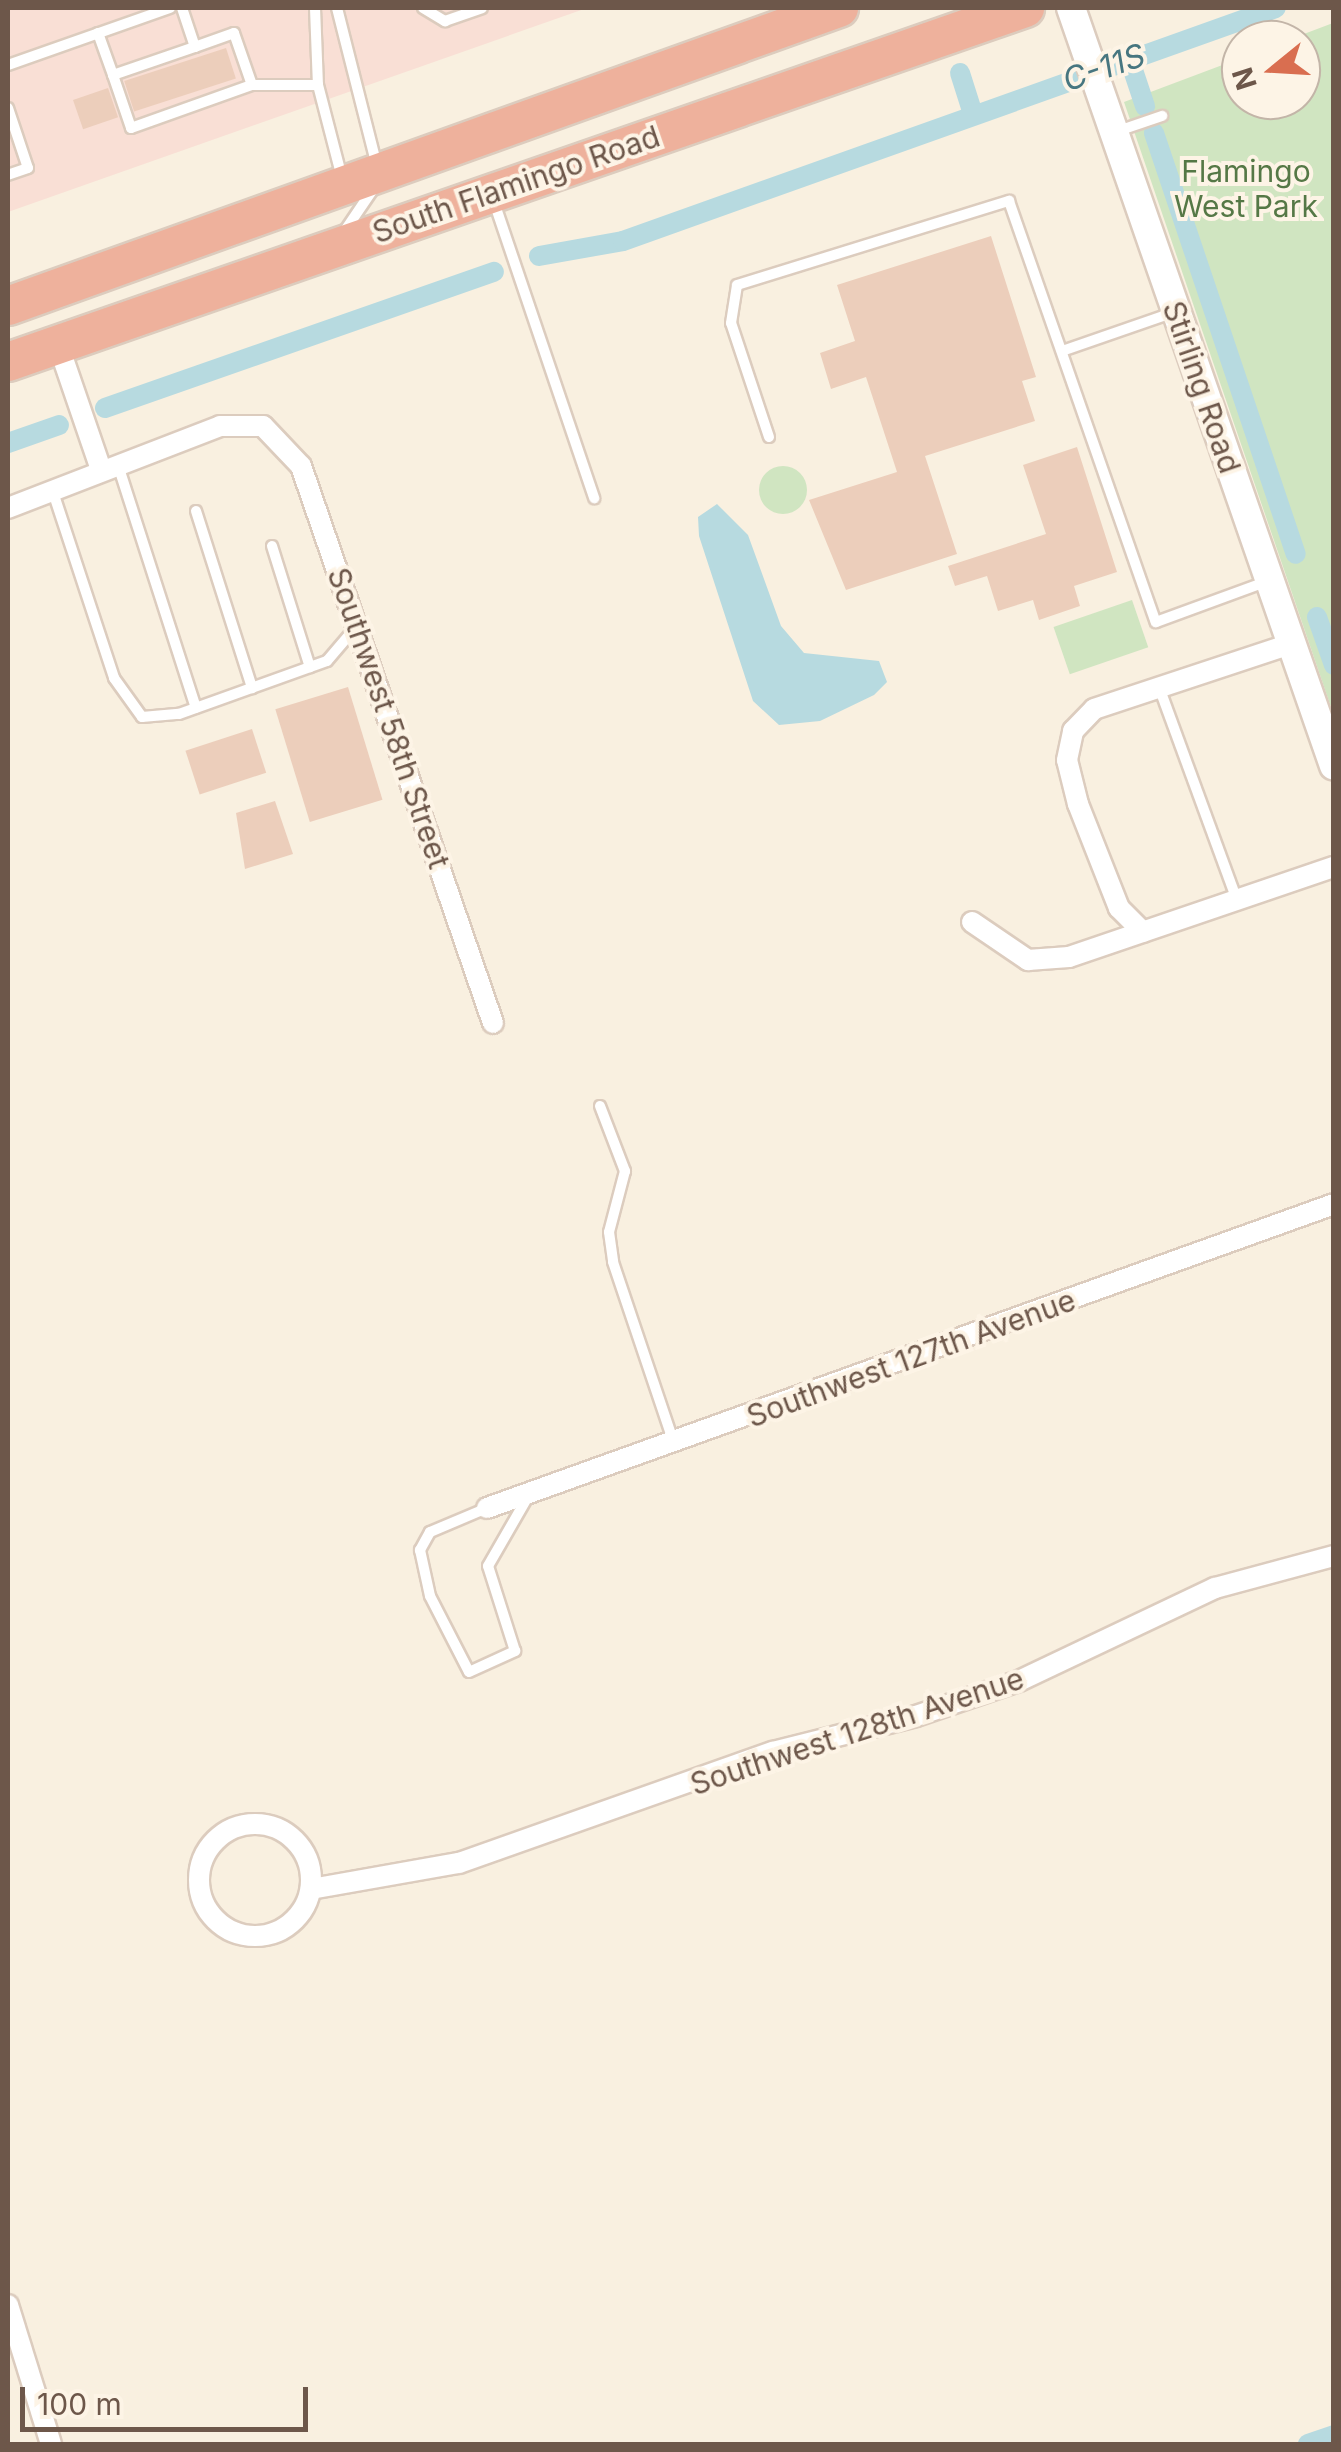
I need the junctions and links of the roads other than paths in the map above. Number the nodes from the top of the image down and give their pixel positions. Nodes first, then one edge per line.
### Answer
1 (170, 8) edge
2 (182, 8) edge
3 (316, 8) edge
4 (337, 8) edge
5 (424, 8) edge
6 (479, 8) edge
7 (839, 8) edge
8 (1026, 8) edge
9 (1071, 8) edge
10 (98, 33) junction
11 (195, 46) junction
12 (8, 65) edge
13 (113, 76) junction
14 (252, 85) junction
15 (318, 85) junction
16 (8, 108) edge
17 (1162, 116) dead end
18 (1111, 122) junction
19 (8, 176) edge
20 (362, 179) junction
21 (491, 194) junction
22 (320, 252) junction
23 (8, 306) edge
24 (1176, 312) junction
25 (58, 344) junction
26 (1065, 350) junction
27 (8, 362) edge
28 (769, 438) dead end
29 (108, 464) junction
30 (52, 488) junction
31 (594, 498) dead end
32 (8, 508) edge
33 (196, 511) dead end
34 (272, 546) dead end
35 (1269, 581) junction
36 (358, 622) junction
37 (1291, 644) junction
38 (310, 667) junction
39 (252, 688) junction
40 (1159, 688) junction
41 (196, 708) junction
42 (1334, 766) edge
43 (1334, 867) edge
44 (1237, 901) junction
45 (972, 922) dead end
46 (1143, 932) junction
47 (493, 1023) dead end
48 (600, 1106) dead end
49 (1334, 1204) edge
50 (674, 1444) junction
51 (530, 1494) junction
52 (487, 1508) joint
53 (1334, 1556) edge
54 (310, 1889) junction
55 (8, 2305) edge
56 (52, 2444) edge

1 - 10 lane
2 - 11 lane
3 - 15 lane
4 - 20 lane
5 - 6 lane
7 - 20 highway, South Flamingo Road
8 - 21 highway, South Flamingo Road
9 - 18 street, Stirling Road
10 - 12 lane
10 - 13 lane
11 - 13 lane
11 - 14 lane
13 - 14 lane
14 - 15 lane
15 - 20 lane
16 - 19 lane
17 - 18 lane
18 - 24 street, Stirling Road
20 - 22 lane
20 - 23 highway, South Flamingo Road
21 - 22 highway, South Flamingo Road
21 - 31 lane
22 - 25 highway, South Flamingo Road
24 - 26 lane
24 - 35 street, Stirling Road
25 - 27 highway, South Flamingo Road
25 - 29 street
26 - 28 lane
26 - 35 lane
29 - 30 street
29 - 36 street, Southwest 58th Street
29 - 41 lane
30 - 32 street
30 - 41 lane
33 - 39 lane
34 - 38 lane
35 - 37 street, Stirling Road
36 - 38 lane
36 - 47 street, Southwest 58th Street
37 - 40 street
37 - 42 street, Stirling Road
38 - 39 lane
39 - 41 lane
40 - 44 lane
40 - 46 street
43 - 44 street
44 - 46 street
45 - 46 street
48 - 50 lane
49 - 50 street, Southwest 127th Avenue
50 - 51 street, Southwest 127th Avenue
51 - 52 street, Southwest 127th Avenue
51 - 52 lane
53 - 54 street, Southwest 128th Avenue
54 - 54 street
55 - 56 street

